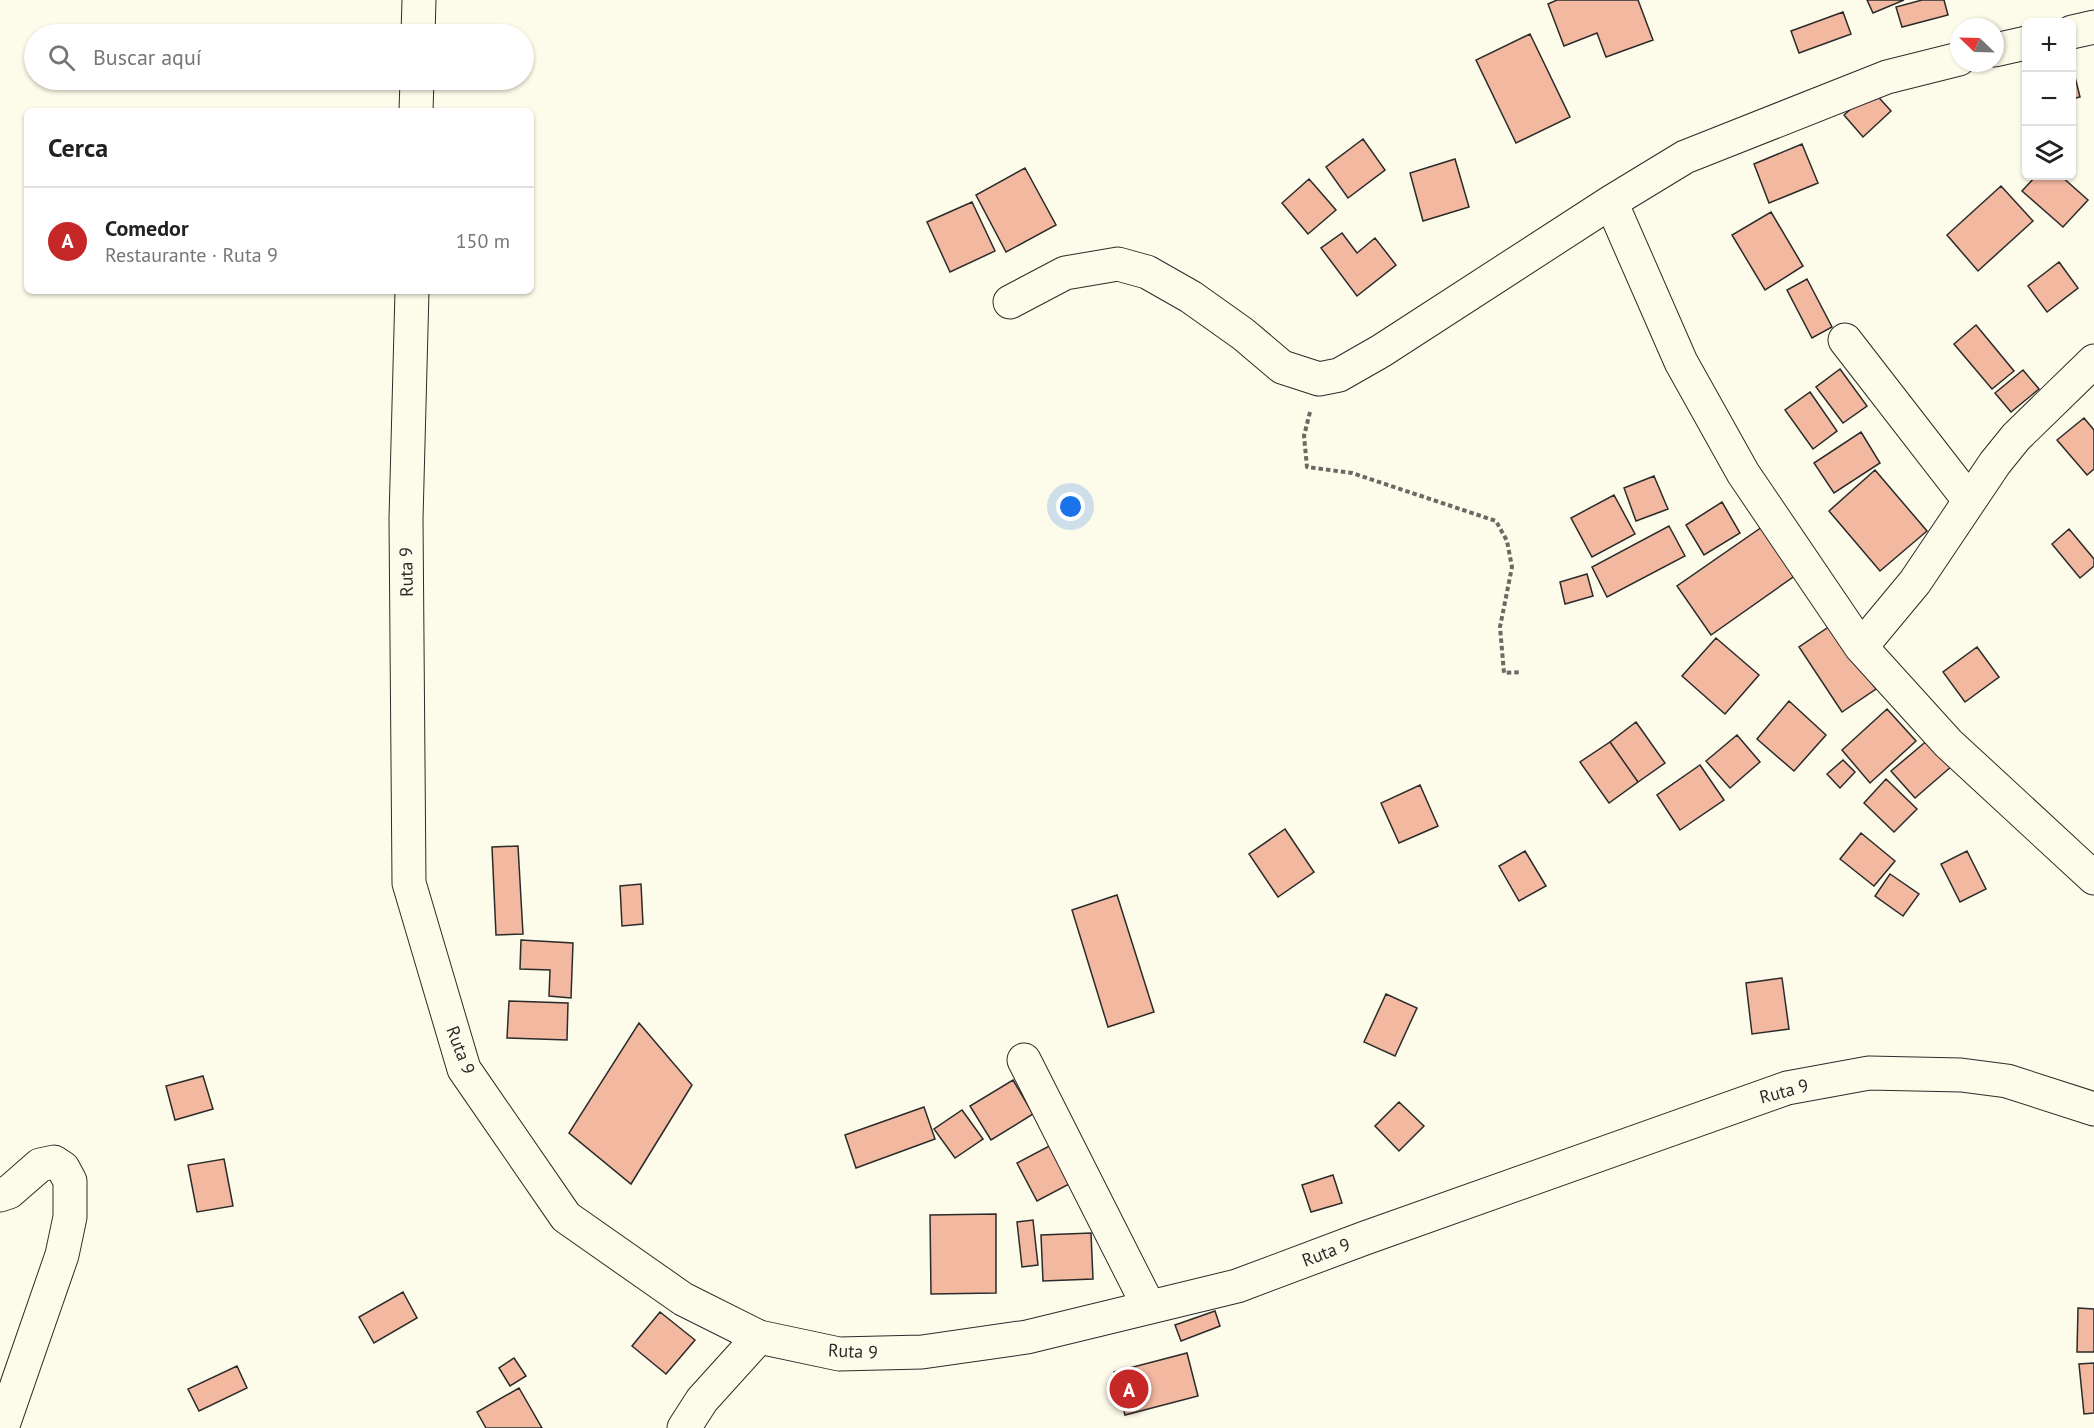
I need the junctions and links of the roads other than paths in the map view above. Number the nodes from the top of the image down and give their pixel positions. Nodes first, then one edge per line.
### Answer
1 (419, 0) edge
2 (418, 24) edge
3 (2094, 27) edge
4 (2076, 31) edge
5 (2022, 44) edge
6 (2004, 48) edge
7 (1950, 61) edge
8 (417, 90) edge
9 (416, 108) edge
10 (1611, 202) junction
11 (412, 294) edge
12 (1010, 302) dead end
13 (1845, 340) dead end
14 (2094, 361) edge
15 (1968, 500) junction
16 (1861, 647) junction
17 (2094, 878) edge
18 (1024, 1060) dead end
19 (2094, 1109) edge
20 (0, 1195) edge
21 (1149, 1307) junction
22 (759, 1337) junction
23 (2, 1428) edge
24 (684, 1428) edge

1 - 2 street
3 - 4 street
5 - 6 street
7 - 10 street
8 - 9 street
10 - 12 street
10 - 16 street
11 - 22 street, Ruta 9
13 - 15 street
14 - 15 street
15 - 16 street
16 - 17 street
18 - 21 street
19 - 21 street, Ruta 9
20 - 23 street
21 - 22 street, Ruta 9
22 - 24 street

